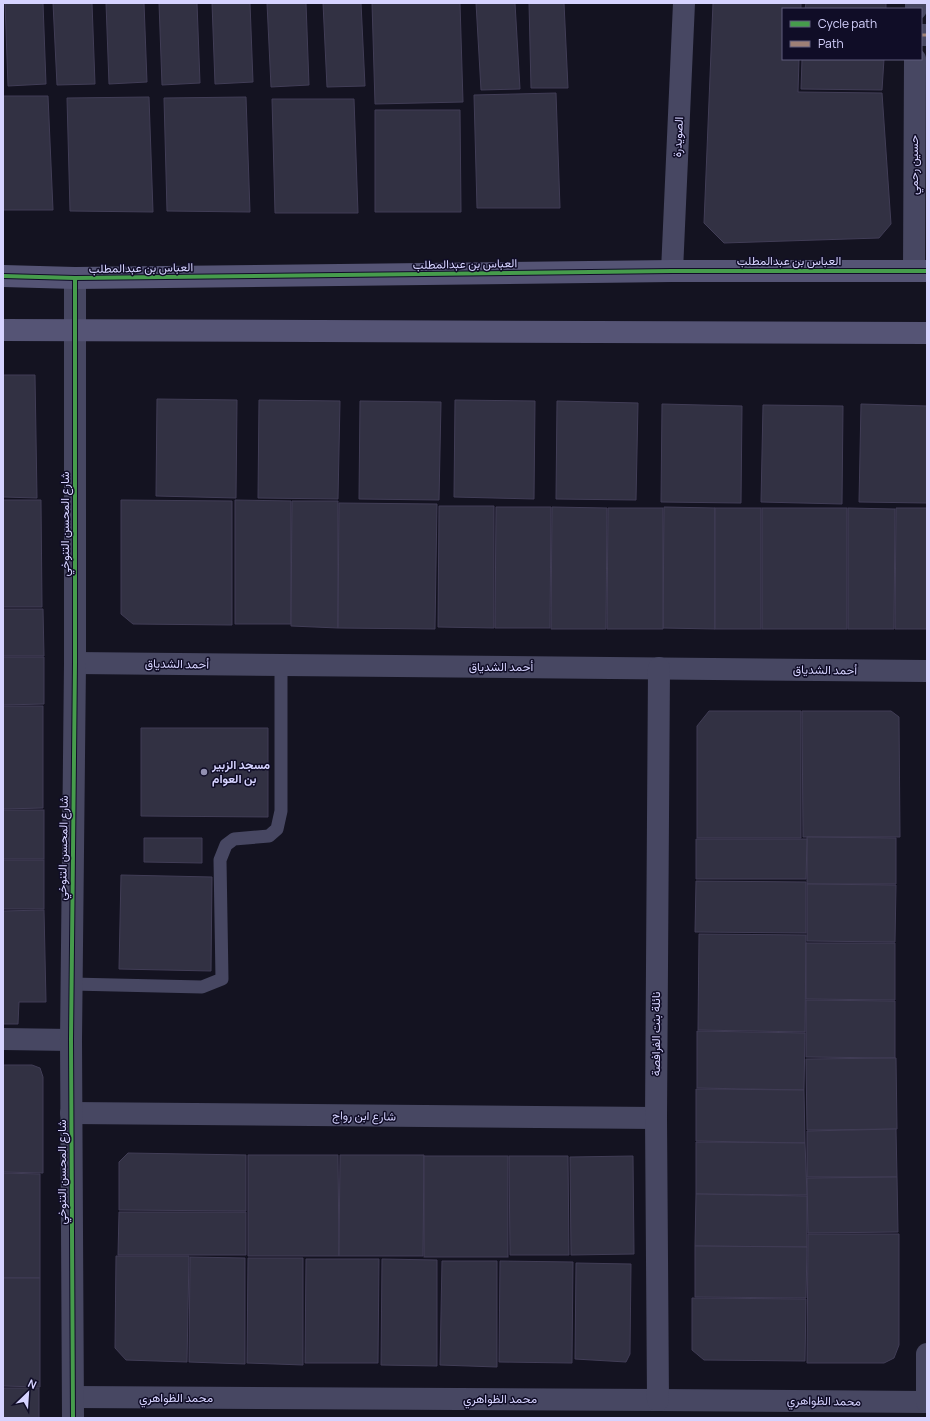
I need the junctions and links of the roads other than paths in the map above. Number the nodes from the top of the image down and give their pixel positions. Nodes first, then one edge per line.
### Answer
1 (684, 3) edge
2 (915, 60) edge
3 (672, 271) junction
4 (920, 271) edge
5 (3, 276) edge
6 (75, 278) junction
7 (3, 330) edge
8 (76, 331) junction
9 (927, 333) edge
10 (75, 663) junction
11 (281, 665) junction
12 (659, 668) junction
13 (927, 671) edge
14 (72, 984) junction
15 (3, 1039) edge
16 (71, 1040) junction
17 (71, 1113) junction
18 (656, 1118) junction
19 (927, 1354) edge
20 (658, 1400) junction
21 (927, 1402) edge
22 (74, 1408) edge

1 - 3 street, الصويدرة
2 - 4 street, حسين رحمي
3 - 4 street, العباس بن عبدالمطلب
3 - 6 street, العباس بن عبدالمطلب
5 - 6 street, العباس بن عبدالمطلب
6 - 8 street, شارع المحسن التنوخي
7 - 8 street
8 - 9 street
8 - 10 street, شارع المحسن التنوخي
10 - 11 street, أحمد الشدياق
10 - 14 street, شارع المحسن التنوخي
11 - 12 street, أحمد الشدياق
11 - 14 lane
12 - 13 street, أحمد الشدياق
12 - 18 street, نائلة بنت الفرافصة
14 - 16 street, شارع المحسن التنوخي
15 - 16 street
16 - 17 street, شارع المحسن التنوخي
17 - 18 street, شارع ابن رواج
17 - 22 street, شارع المحسن التنوخي
18 - 20 street, نائلة بنت الفرافصة
19 - 21 street
20 - 21 street, محمد الظواهري
20 - 22 street, محمد الظواهري

